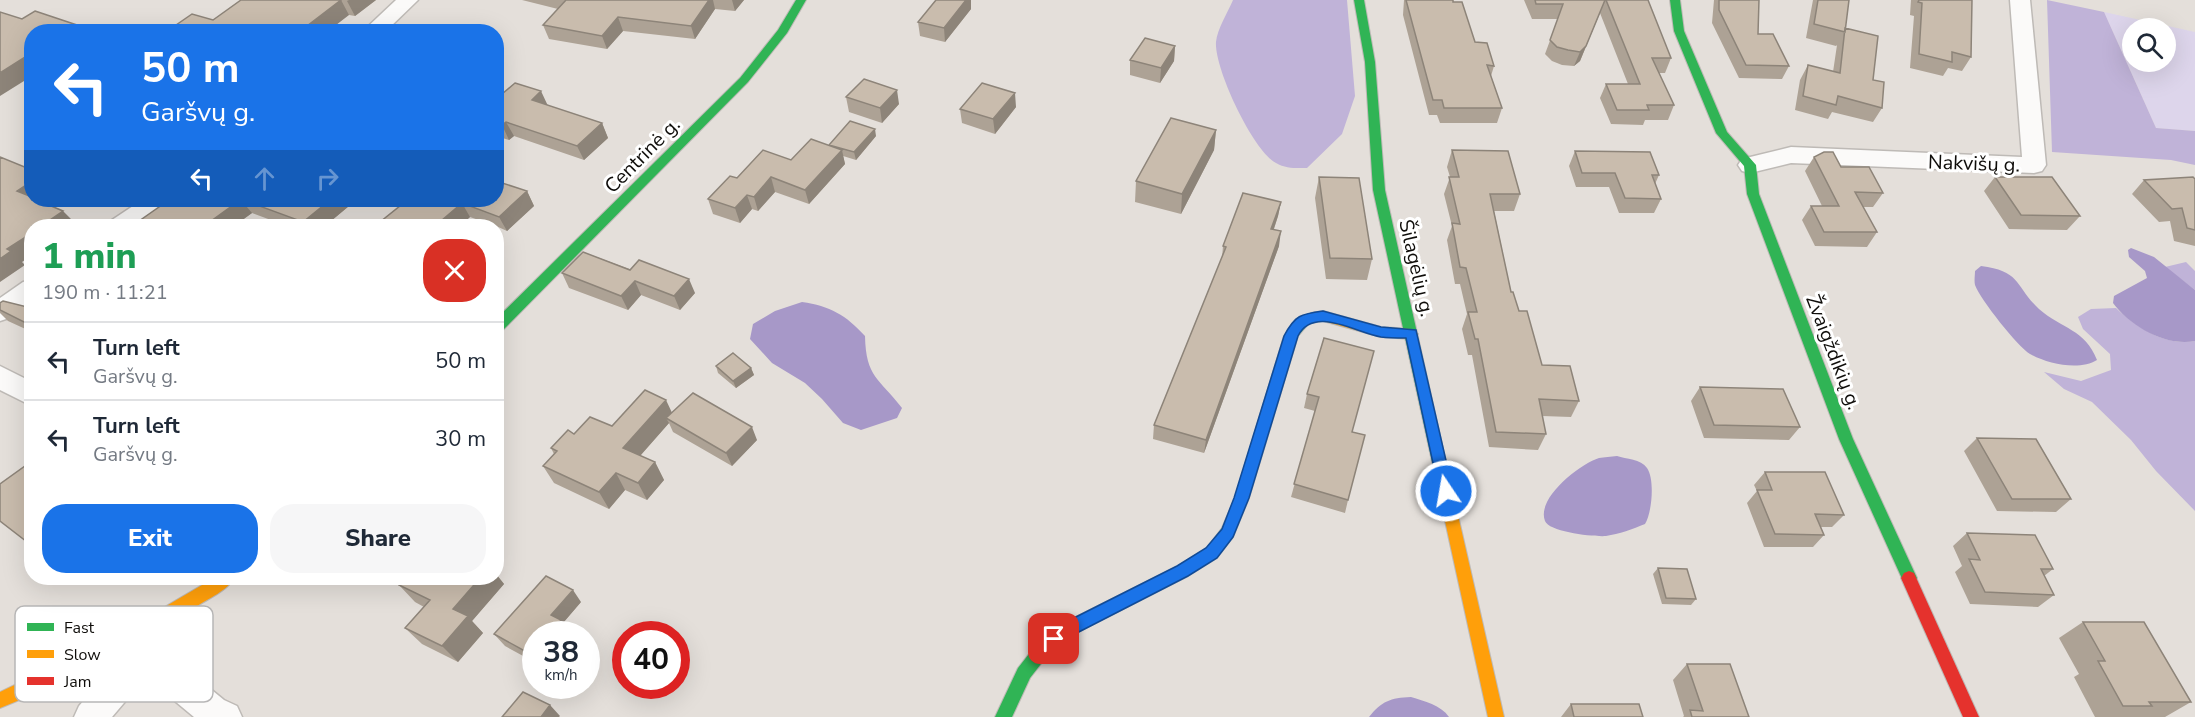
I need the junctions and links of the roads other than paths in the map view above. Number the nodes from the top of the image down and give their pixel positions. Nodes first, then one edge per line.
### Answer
1 (408, 0) edge
2 (801, 0) edge
3 (1359, 0) edge
4 (1675, 0) edge
5 (2020, 0) edge
6 (381, 24) edge
7 (1750, 165) junction
8 (149, 207) edge
9 (131, 219) edge
10 (24, 294) edge
11 (0, 311) edge
12 (504, 319) edge
13 (1411, 333) junction
14 (0, 376) edge
15 (24, 390) edge
16 (217, 585) edge
17 (190, 606) edge
18 (101, 702) edge
19 (203, 702) edge
20 (91, 717) edge
21 (225, 717) edge
22 (1003, 717) edge
23 (1496, 717) edge
24 (1971, 717) edge

1 - 6 street
2 - 12 street, Centrinė g.
3 - 13 street, Šilagėlių g.
4 - 7 street
5 - 7 street, Nakvišų g.
7 - 24 street, Žvaigždikių g.
8 - 9 street
10 - 11 street
13 - 22 street
13 - 23 street, Šilagėlių g.
14 - 15 street
16 - 17 street
18 - 20 street
19 - 21 street

